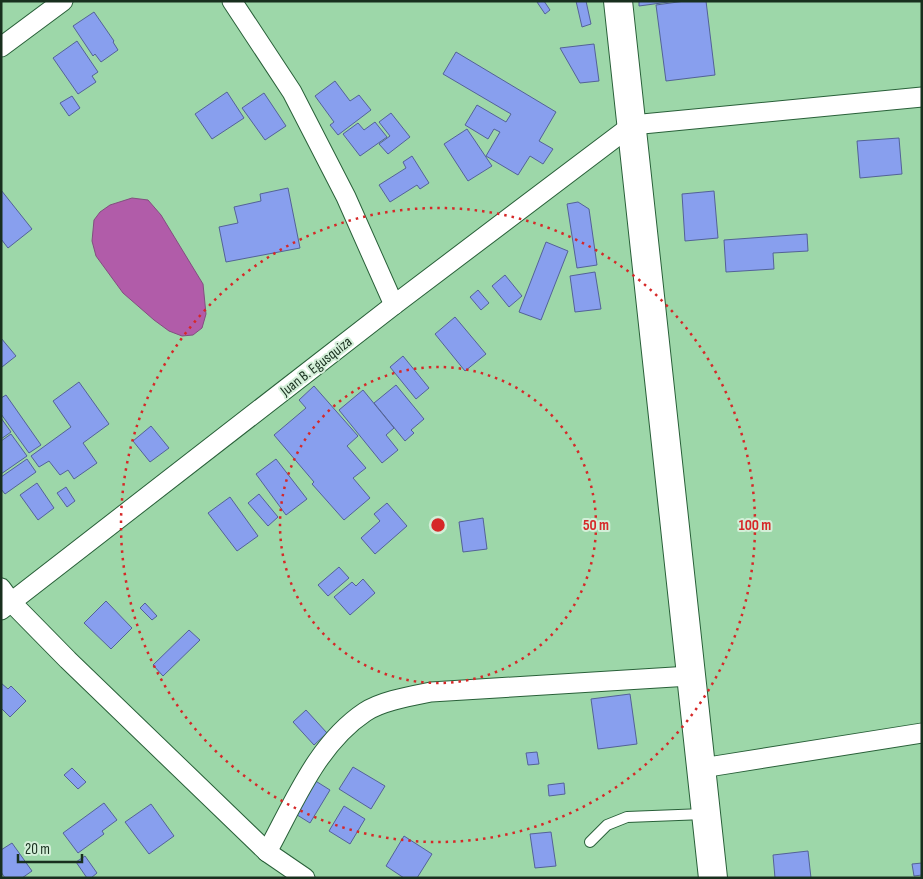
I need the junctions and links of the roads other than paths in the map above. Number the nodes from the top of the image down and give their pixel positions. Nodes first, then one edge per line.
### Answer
1 (63, 1) edge
2 (232, 1) edge
3 (618, 1) edge
4 (1, 47) edge
5 (922, 98) edge
6 (632, 125) junction
7 (394, 305) junction
8 (5, 600) edge
9 (690, 676) junction
10 (922, 733) edge
11 (702, 768) junction
12 (705, 814) junction
13 (590, 842) dead end
14 (267, 852) junction
15 (305, 878) edge
16 (713, 878) edge

1 - 4 street
2 - 7 street
3 - 6 highway
5 - 6 street
6 - 7 street, Juan B. Egusquiza
6 - 9 highway
7 - 8 street, Juan B. Egusquiza
8 - 14 street
9 - 11 highway
9 - 14 street
10 - 11 street
11 - 12 highway
12 - 13 lane
12 - 16 highway
14 - 15 street

